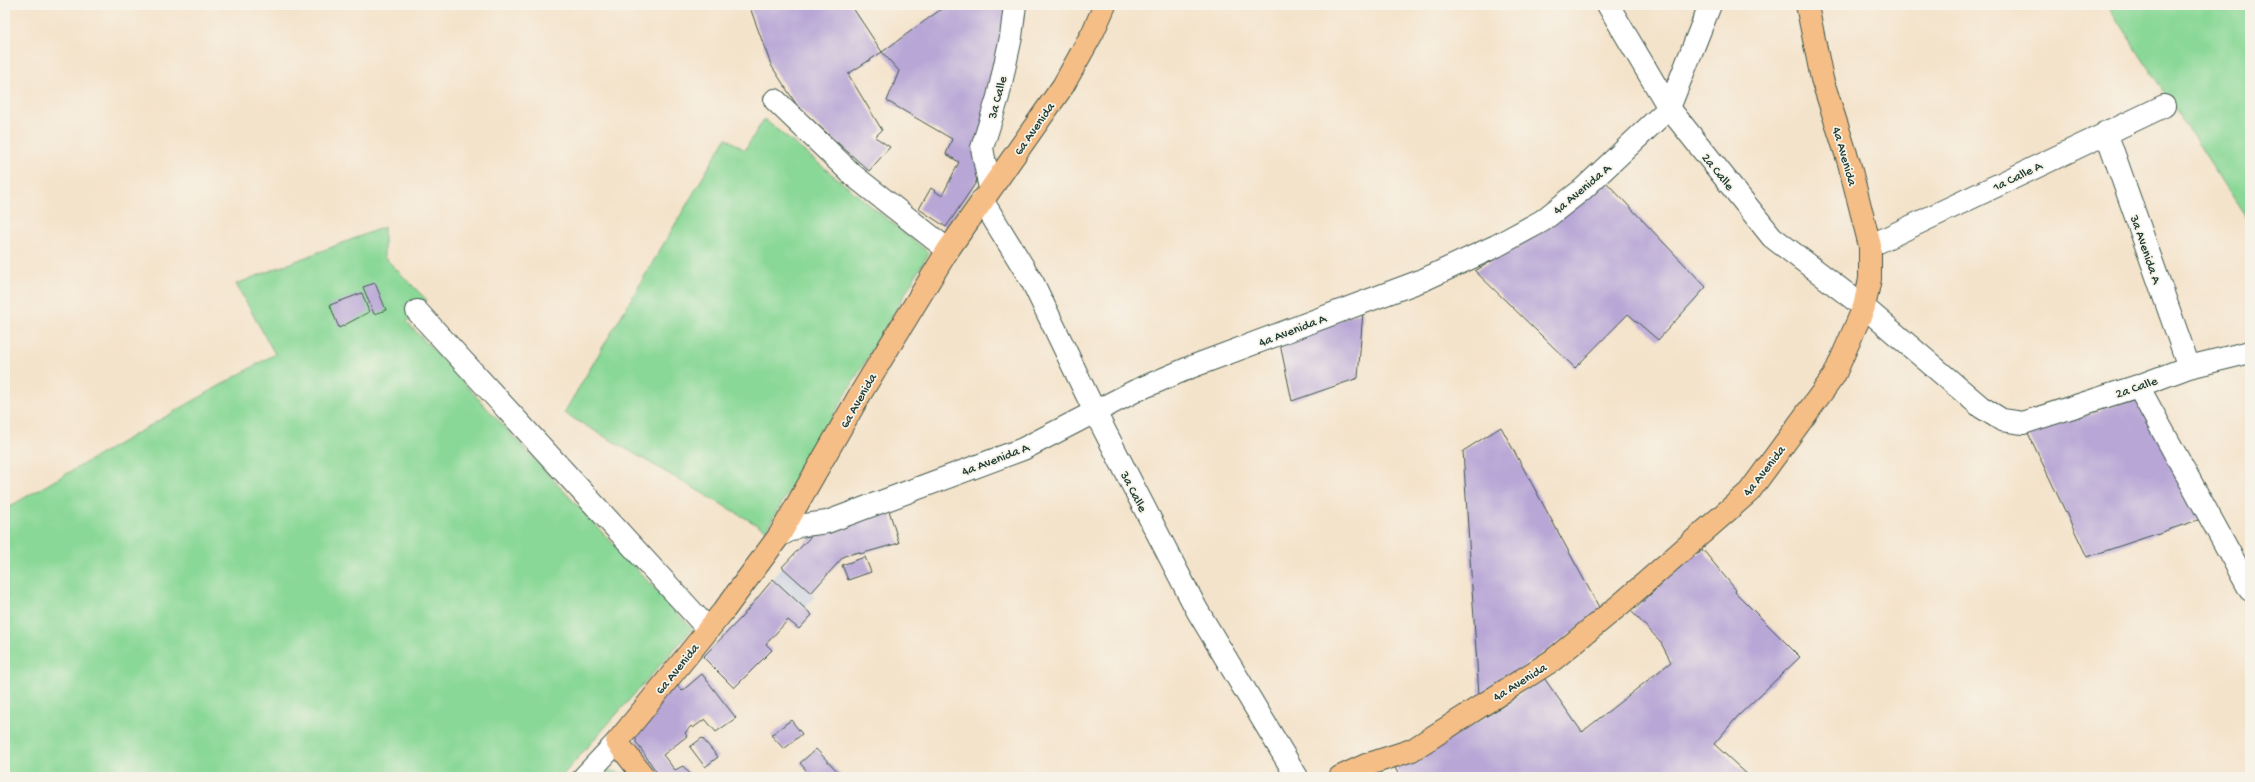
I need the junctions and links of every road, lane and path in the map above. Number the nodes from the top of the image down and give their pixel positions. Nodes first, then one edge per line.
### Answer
1 (1014, 5) edge
2 (1105, 5) edge
3 (1608, 5) edge
4 (1710, 5) edge
5 (1807, 5) edge
6 (775, 100) dead end
7 (2164, 106) dead end
8 (1669, 108) junction
9 (2106, 132) junction
10 (986, 195) junction
11 (1870, 246) junction
12 (948, 250) junction
13 (1864, 307) junction
14 (417, 311) dead end
15 (2250, 352) edge
16 (2189, 367) junction
17 (2138, 386) junction
18 (1095, 412) junction
19 (779, 536) junction
20 (2250, 590) edge
21 (708, 629) junction
22 (617, 742) junction
23 (584, 777) edge
24 (644, 777) edge
25 (1297, 777) edge
26 (1340, 777) edge

1 - 10 street, 3a Calle
2 - 10 main road, 6a Avenida
3 - 8 street, 2a Calle
4 - 8 street, 4a Avenida A
5 - 11 main road, 4a Avenida
6 - 12 street
7 - 9 street, 1a Calle A
8 - 13 street, 2a Calle
8 - 18 street, 4a Avenida A
9 - 11 street, 1a Calle A
9 - 16 street, 3a Avenida A
10 - 12 main road, 6a Avenida
10 - 18 street, 3a Calle
11 - 13 main road, 4a Avenida
12 - 19 main road, 6a Avenida
13 - 17 street, 2a Calle
13 - 26 main road, 4a Avenida
14 - 21 street
15 - 16 street, 2a Calle
16 - 17 street, 2a Calle
17 - 20 street
18 - 19 street, 4a Avenida A
18 - 25 street, 3a Calle
19 - 21 main road, 6a Avenida
21 - 22 main road, 6a Avenida
22 - 23 street, 6a Avenida
22 - 24 main road

